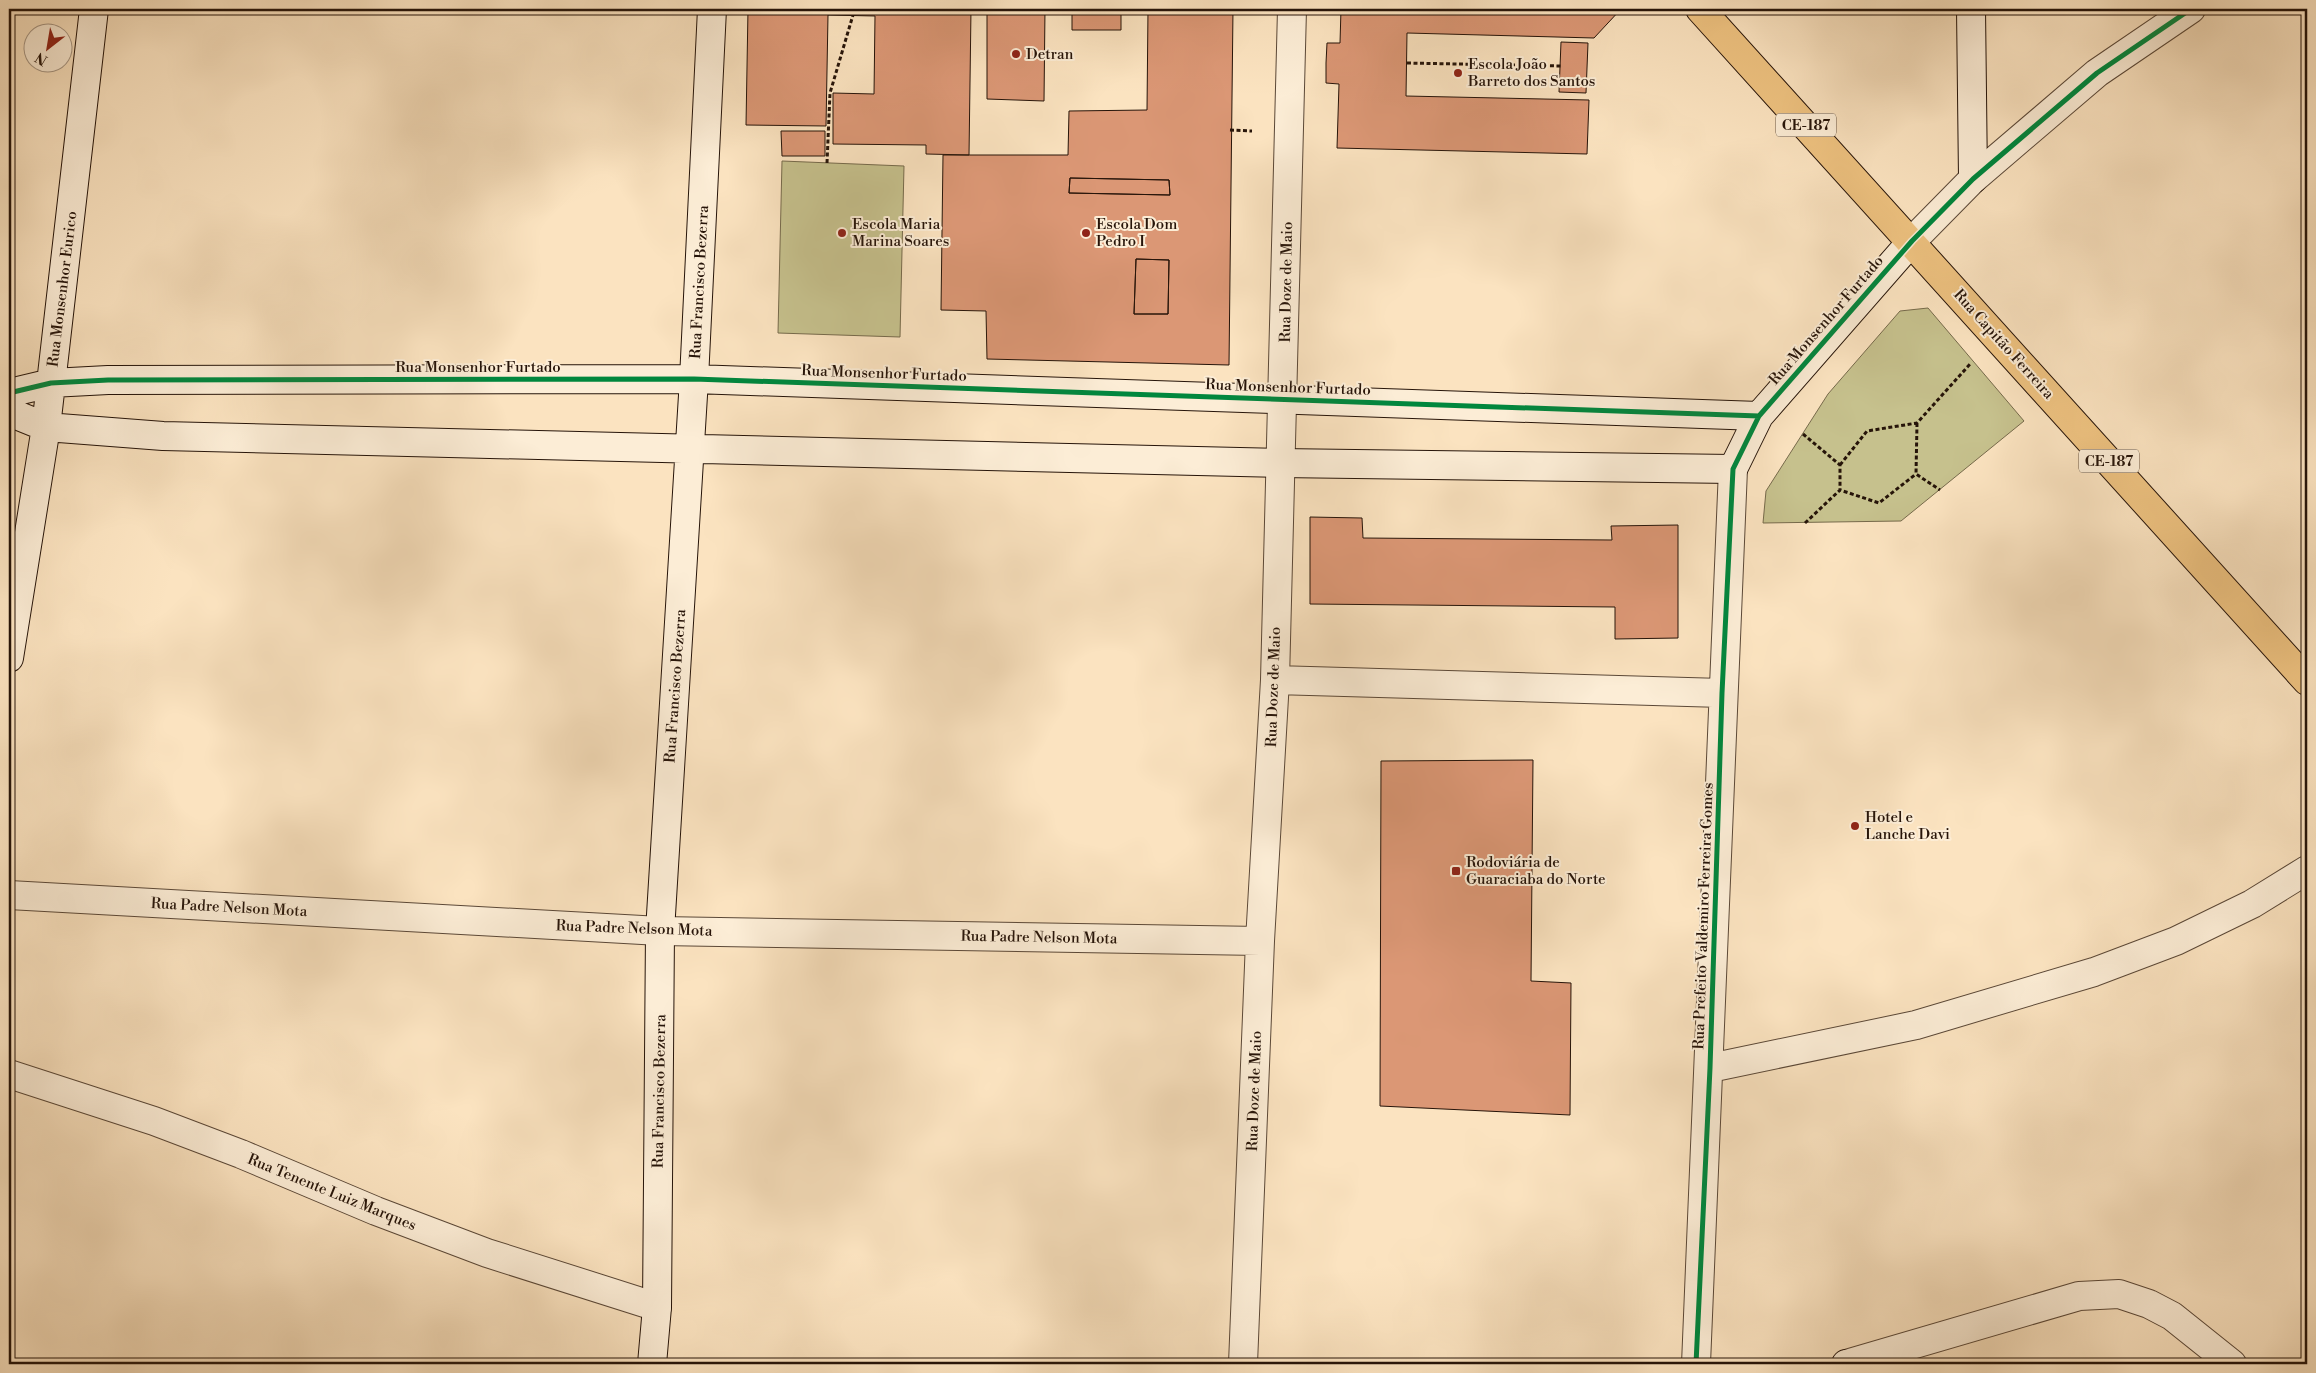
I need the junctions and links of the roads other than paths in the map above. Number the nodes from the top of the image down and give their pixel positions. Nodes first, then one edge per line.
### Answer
1 (94, 9) edge
2 (712, 9) edge
3 (1292, 9) edge
4 (1700, 9) edge
5 (1971, 9) edge
6 (2191, 9) edge
7 (1973, 179) junction
8 (1912, 241) junction
9 (694, 379) junction
10 (51, 383) junction
11 (9, 393) edge
12 (1283, 400) junction
13 (9, 412) edge
14 (1758, 416) junction
15 (46, 427) junction
16 (689, 450) junction
17 (1279, 463) junction
18 (1733, 469) junction
19 (9, 658) edge
20 (1275, 680) junction
21 (2307, 681) edge
22 (1722, 693) junction
23 (2307, 870) edge
24 (9, 894) edge
25 (660, 931) junction
26 (1260, 941) junction
27 (1710, 1068) junction
28 (9, 1074) edge
29 (657, 1306) junction
30 (652, 1364) edge
31 (1243, 1364) edge
32 (1696, 1364) edge
33 (1849, 1364) edge
34 (2232, 1364) edge

1 - 10 street, Rua Monsenhor Eurico
2 - 9 street, Rua Francisco Bezerra
3 - 12 street, Rua Doze de Maio
4 - 8 main road, Rua Capitão Ferreira / CE-187
5 - 7 street
6 - 7 street, Rua Monsenhor Furtado
7 - 8 street, Rua Monsenhor Furtado
8 - 14 street, Rua Monsenhor Furtado
8 - 21 main road, Rua Capitão Ferreira / CE-187
9 - 10 street, Rua Monsenhor Furtado
9 - 12 street, Rua Monsenhor Furtado
9 - 16 street, Rua Francisco Bezerra
10 - 11 street, Rua Monsenhor Furtado
10 - 15 street, Rua Monsenhor Eurico
12 - 14 street, Rua Monsenhor Furtado
12 - 17 street, Rua Doze de Maio
13 - 15 street
14 - 18 street, Rua Monsenhor Furtado
15 - 16 street
15 - 19 street, Rua Monsenhor Eurico
16 - 17 street
16 - 25 street, Rua Francisco Bezerra
17 - 18 street
17 - 20 street, Rua Doze de Maio
18 - 22 street, Rua Prefeito Valdemiro Ferreira Gomes
20 - 22 street
20 - 26 street, Rua Doze de Maio
22 - 27 street, Rua Prefeito Valdemiro Ferreira Gomes
23 - 27 street
24 - 25 street, Rua Padre Nelson Mota
25 - 26 street, Rua Padre Nelson Mota
25 - 29 street, Rua Francisco Bezerra
26 - 31 street, Rua Doze de Maio
27 - 32 street, Rua Prefeito Valdemiro Ferreira Gomes
28 - 29 street, Rua Tenente Luiz Marques
29 - 30 street, Rua Francisco Bezerra
33 - 34 street

